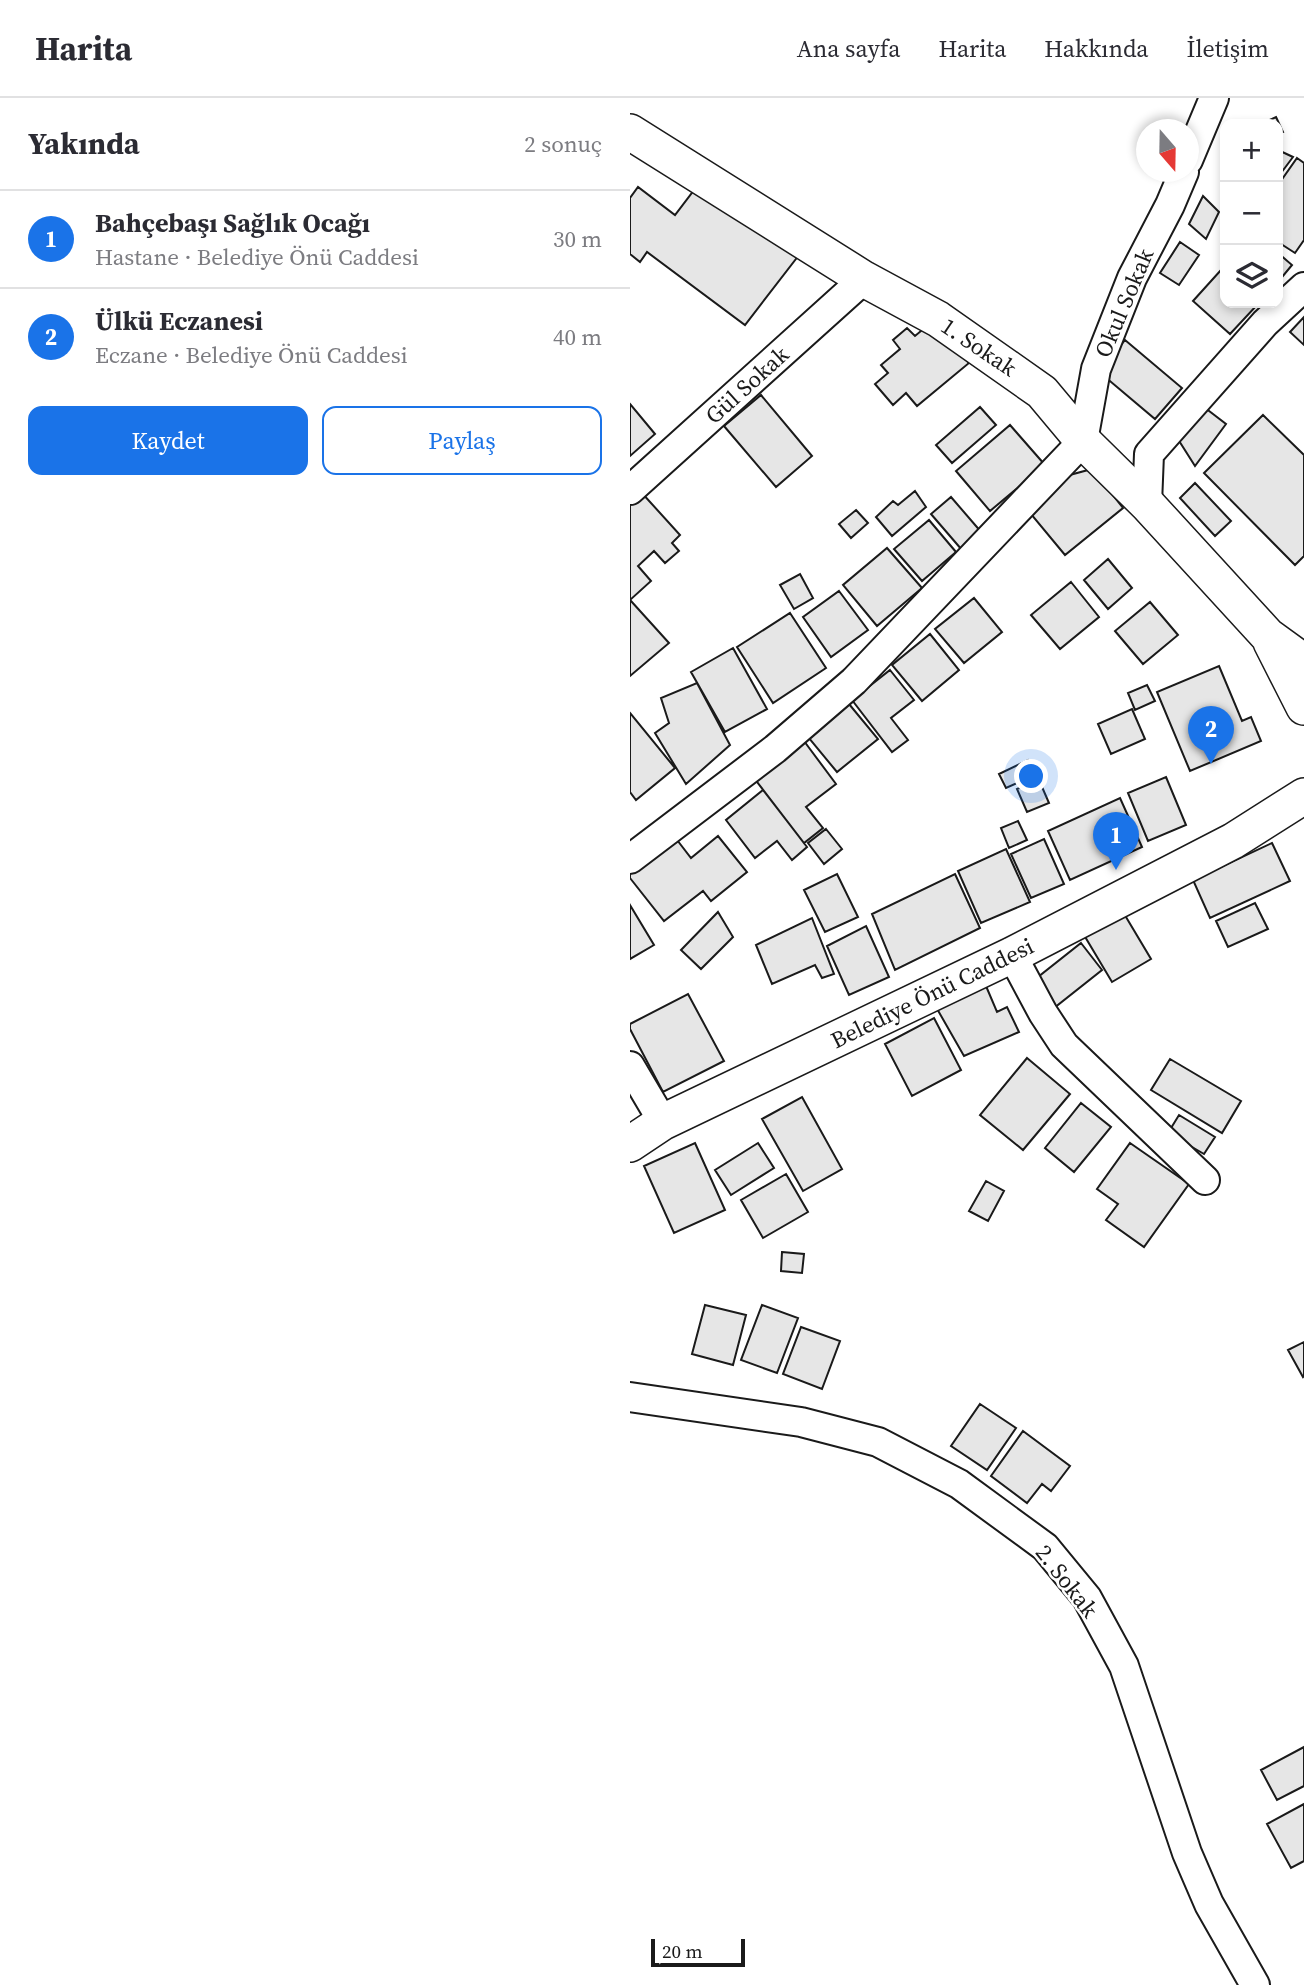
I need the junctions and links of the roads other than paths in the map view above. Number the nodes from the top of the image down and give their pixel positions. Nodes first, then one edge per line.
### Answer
1 (1214, 98) edge
2 (630, 132) edge
3 (1199, 134) edge
4 (1180, 182) edge
5 (864, 279) junction
6 (1304, 287) edge
7 (1083, 441) junction
8 (630, 490) edge
9 (1147, 504) junction
10 (1268, 636) junction
11 (1304, 662) edge
12 (1304, 707) edge
13 (1304, 796) edge
14 (1304, 816) edge
15 (1233, 841) junction
16 (630, 859) edge
17 (1012, 955) junction
18 (630, 1066) edge
19 (663, 1122) junction
20 (630, 1144) edge
21 (1205, 1180) dead end
22 (630, 1397) edge
23 (1255, 1985) edge

1 - 3 street
2 - 5 street, 1. Sokak
4 - 7 street, Okul Sokak
5 - 7 street, 1. Sokak
5 - 8 street, Gül Sokak
6 - 9 street
7 - 9 street, 1. Sokak
7 - 16 street
9 - 10 street, 1. Sokak
10 - 11 street
10 - 12 street
13 - 15 street
14 - 15 street
15 - 17 street, Belediye Önü Caddesi
17 - 19 street, Belediye Önü Caddesi
17 - 21 street
18 - 19 street
19 - 20 street, Belediye Önü Caddesi
22 - 23 street, 2. Sokak

